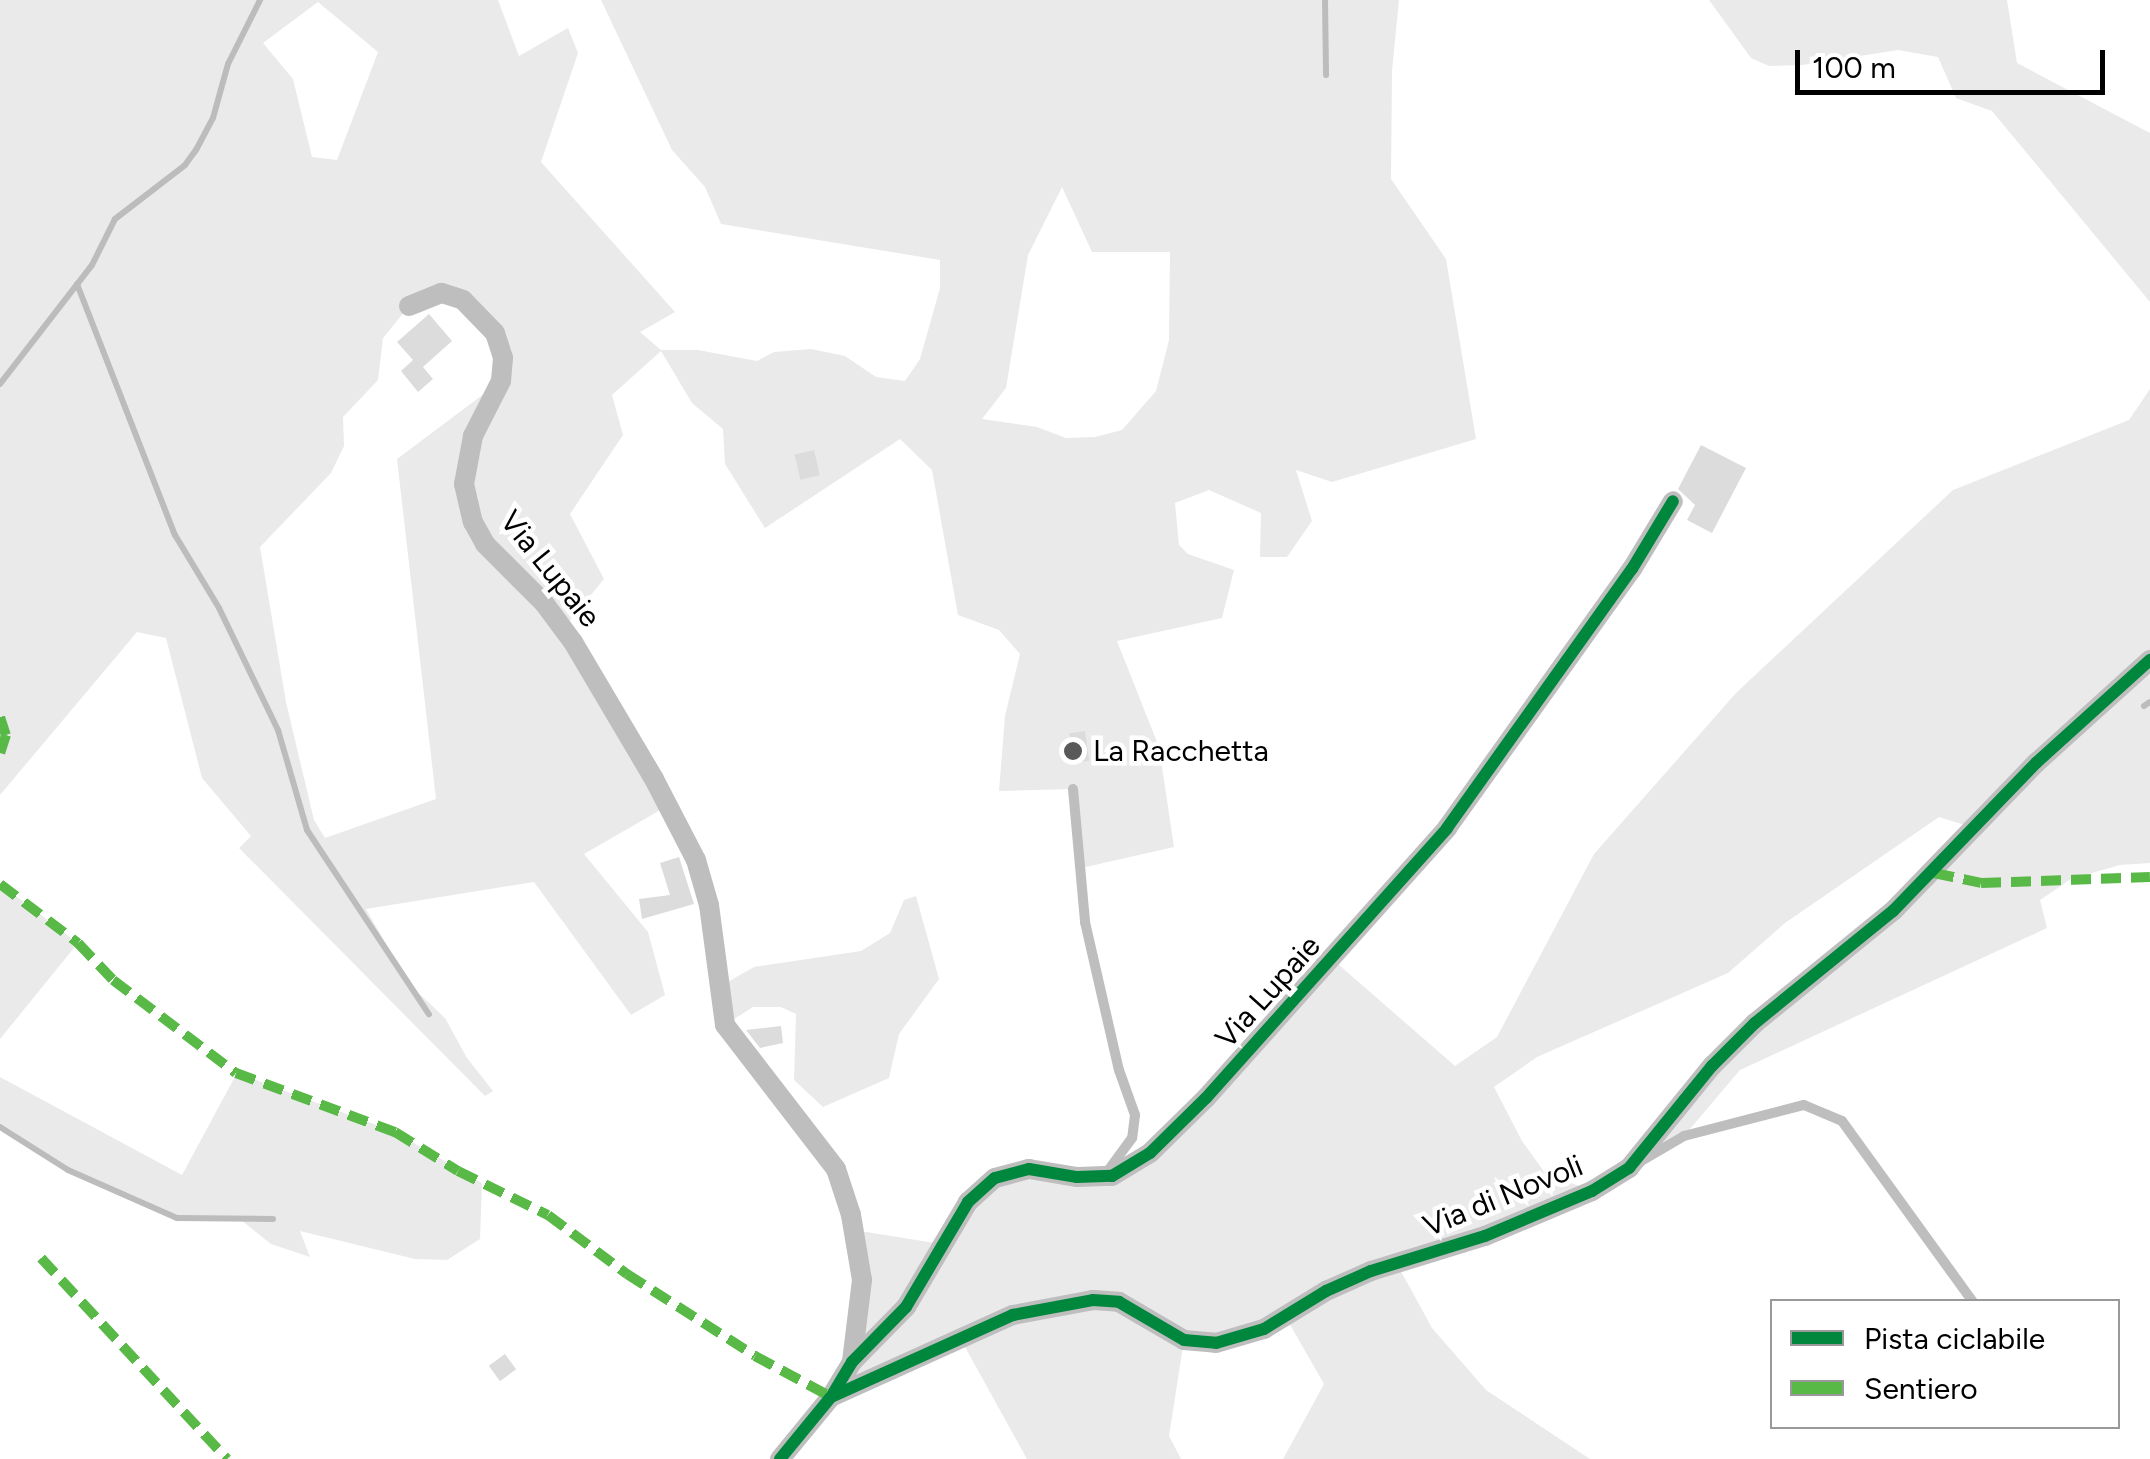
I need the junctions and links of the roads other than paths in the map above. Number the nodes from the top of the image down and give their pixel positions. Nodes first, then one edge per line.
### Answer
1 (408, 306) dead end
2 (1673, 501) dead end
3 (2150, 660) edge
4 (1074, 789) dead end
5 (1630, 1168) junction
6 (1104, 1176) junction
7 (1971, 1299) edge
8 (852, 1362) junction
9 (831, 1397) junction
10 (780, 1459) edge

1 - 8 street, Via Lupaie
2 - 6 street, Via Lupaie
3 - 5 street, Via di Novoli
4 - 6 lane
5 - 7 lane
5 - 9 street, Via di Novoli
6 - 8 street, Via Lupaie
8 - 9 street, Via Lupaie
9 - 10 street, Via Lupaie

